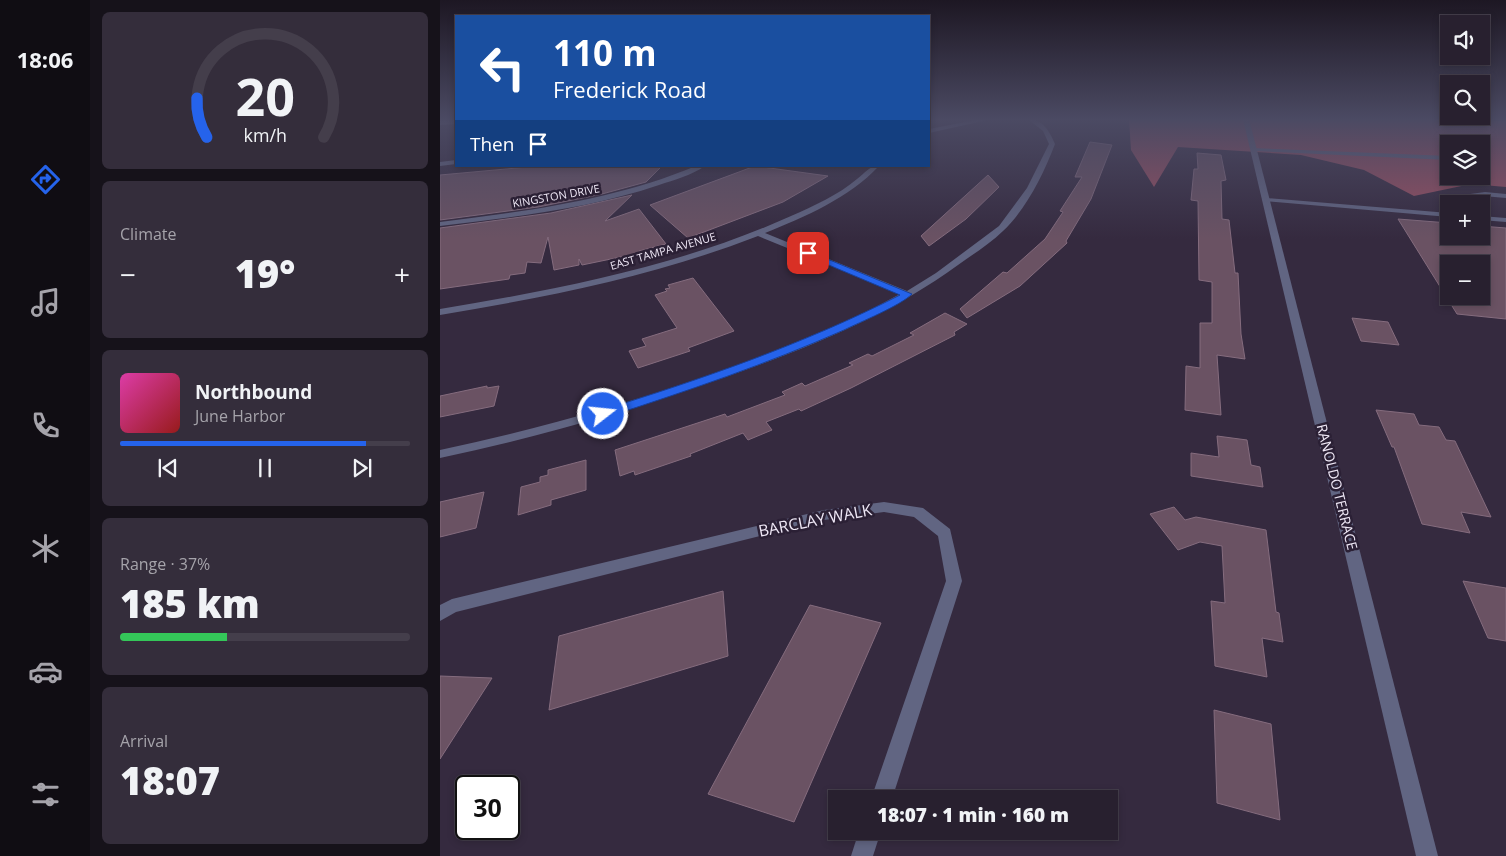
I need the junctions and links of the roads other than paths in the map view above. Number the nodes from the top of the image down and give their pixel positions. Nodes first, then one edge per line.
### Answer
1 (1046, 159) edge
2 (1256, 159) edge
3 (455, 162) edge
4 (440, 164) edge
5 (700, 167) edge
6 (875, 167) edge
7 (1466, 195) edge
8 (1506, 196) edge
9 (1266, 200) junction
10 (1440, 215) edge
11 (1490, 219) edge
12 (1506, 220) edge
13 (440, 224) edge
14 (758, 233) junction
15 (907, 294) junction
16 (440, 312) edge
17 (440, 454) edge
18 (440, 614) edge
19 (884, 790) edge
20 (867, 840) edge
21 (862, 856) edge
22 (1427, 856) edge

1 - 15 street
2 - 9 street, RANOLDO TERRACE
3 - 4 street
5 - 13 street, KINGSTON DRIVE
6 - 14 street, EAST TAMPA AVENUE
7 - 8 lane
9 - 10 lane
9 - 22 street, RANOLDO TERRACE
11 - 12 lane
14 - 15 street
14 - 16 street, EAST TAMPA AVENUE
15 - 17 street
18 - 19 street, BARCLAY WALK
20 - 21 street

